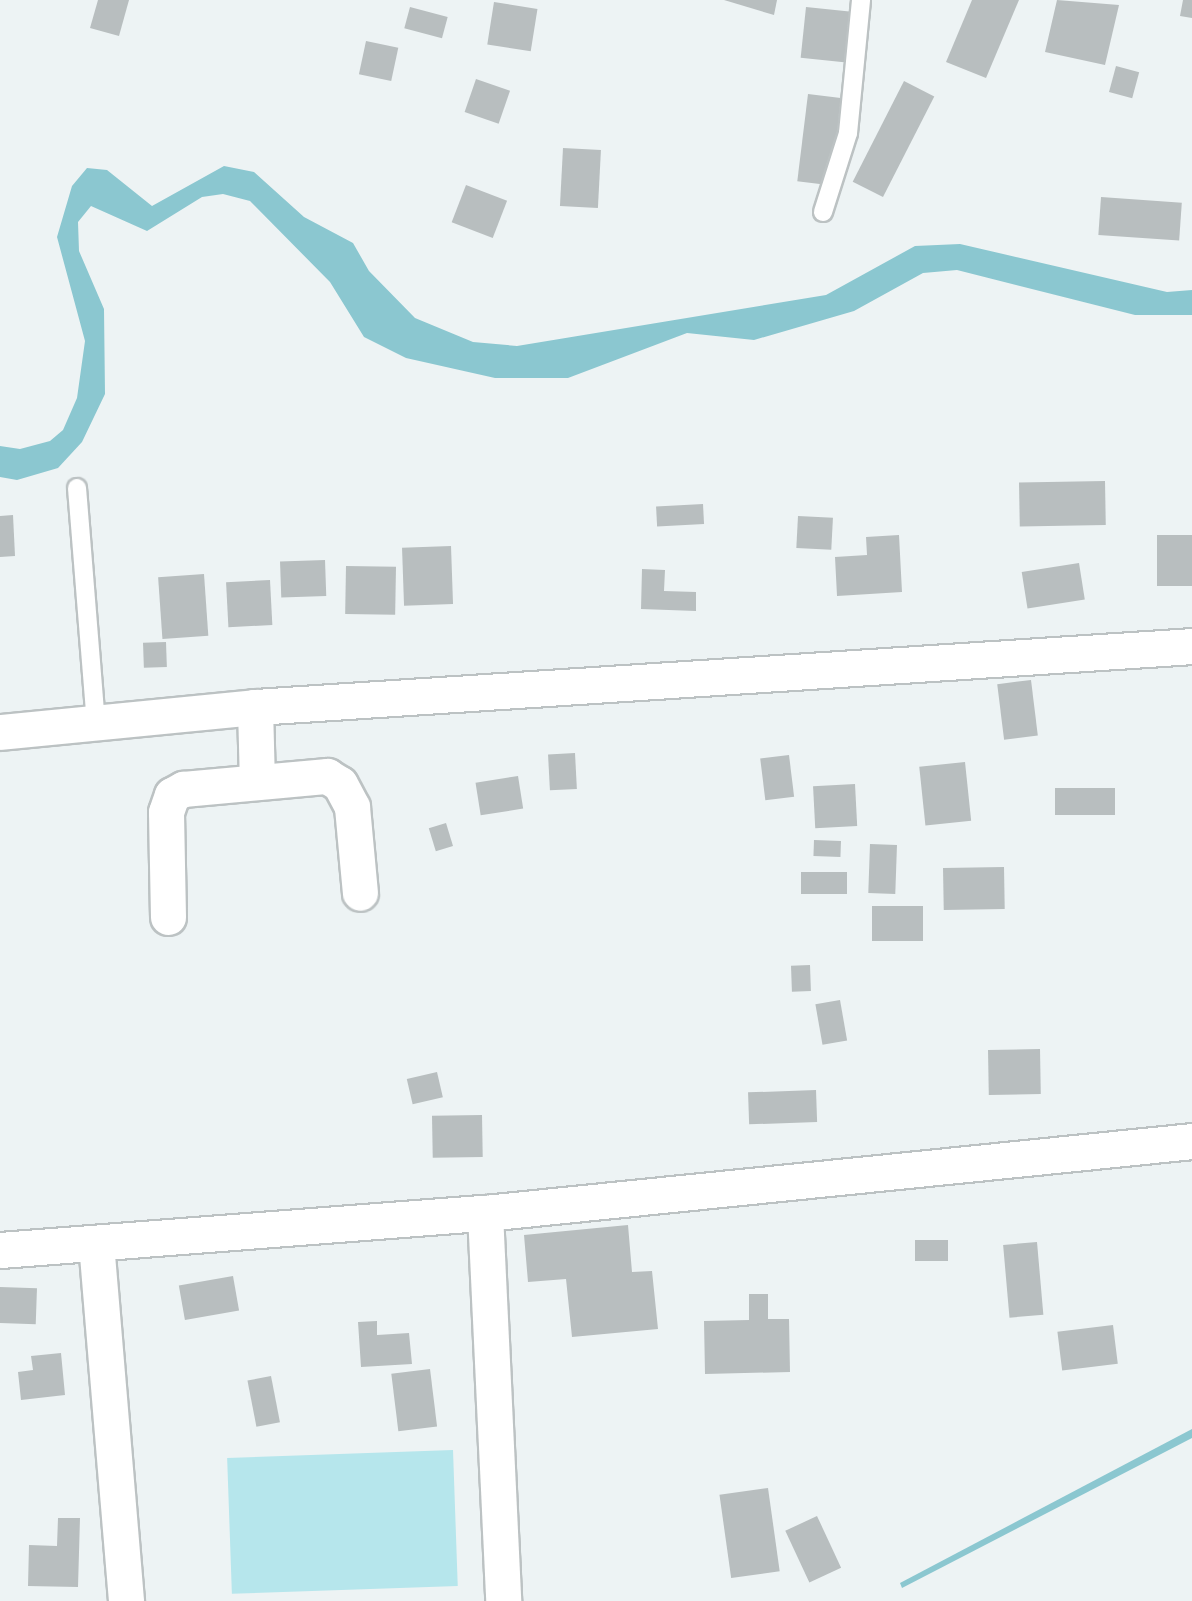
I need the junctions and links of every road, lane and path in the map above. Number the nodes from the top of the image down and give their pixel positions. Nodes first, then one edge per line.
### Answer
1 (861, 0) edge
2 (823, 212) dead end
3 (78, 488) dead end
4 (1192, 646) edge
5 (255, 707) junction
6 (96, 725) junction
7 (0, 732) edge
8 (257, 782) junction
9 (360, 892) dead end
10 (167, 917) dead end
11 (1192, 1141) edge
12 (485, 1213) junction
13 (96, 1243) junction
14 (0, 1250) edge
15 (126, 1601) edge
16 (503, 1601) edge

1 - 2 lane
3 - 6 lane
4 - 5 street
5 - 6 street
5 - 8 street
6 - 7 street
8 - 9 street
8 - 10 street
11 - 12 street
12 - 13 street
12 - 16 street
13 - 14 street
13 - 15 street

